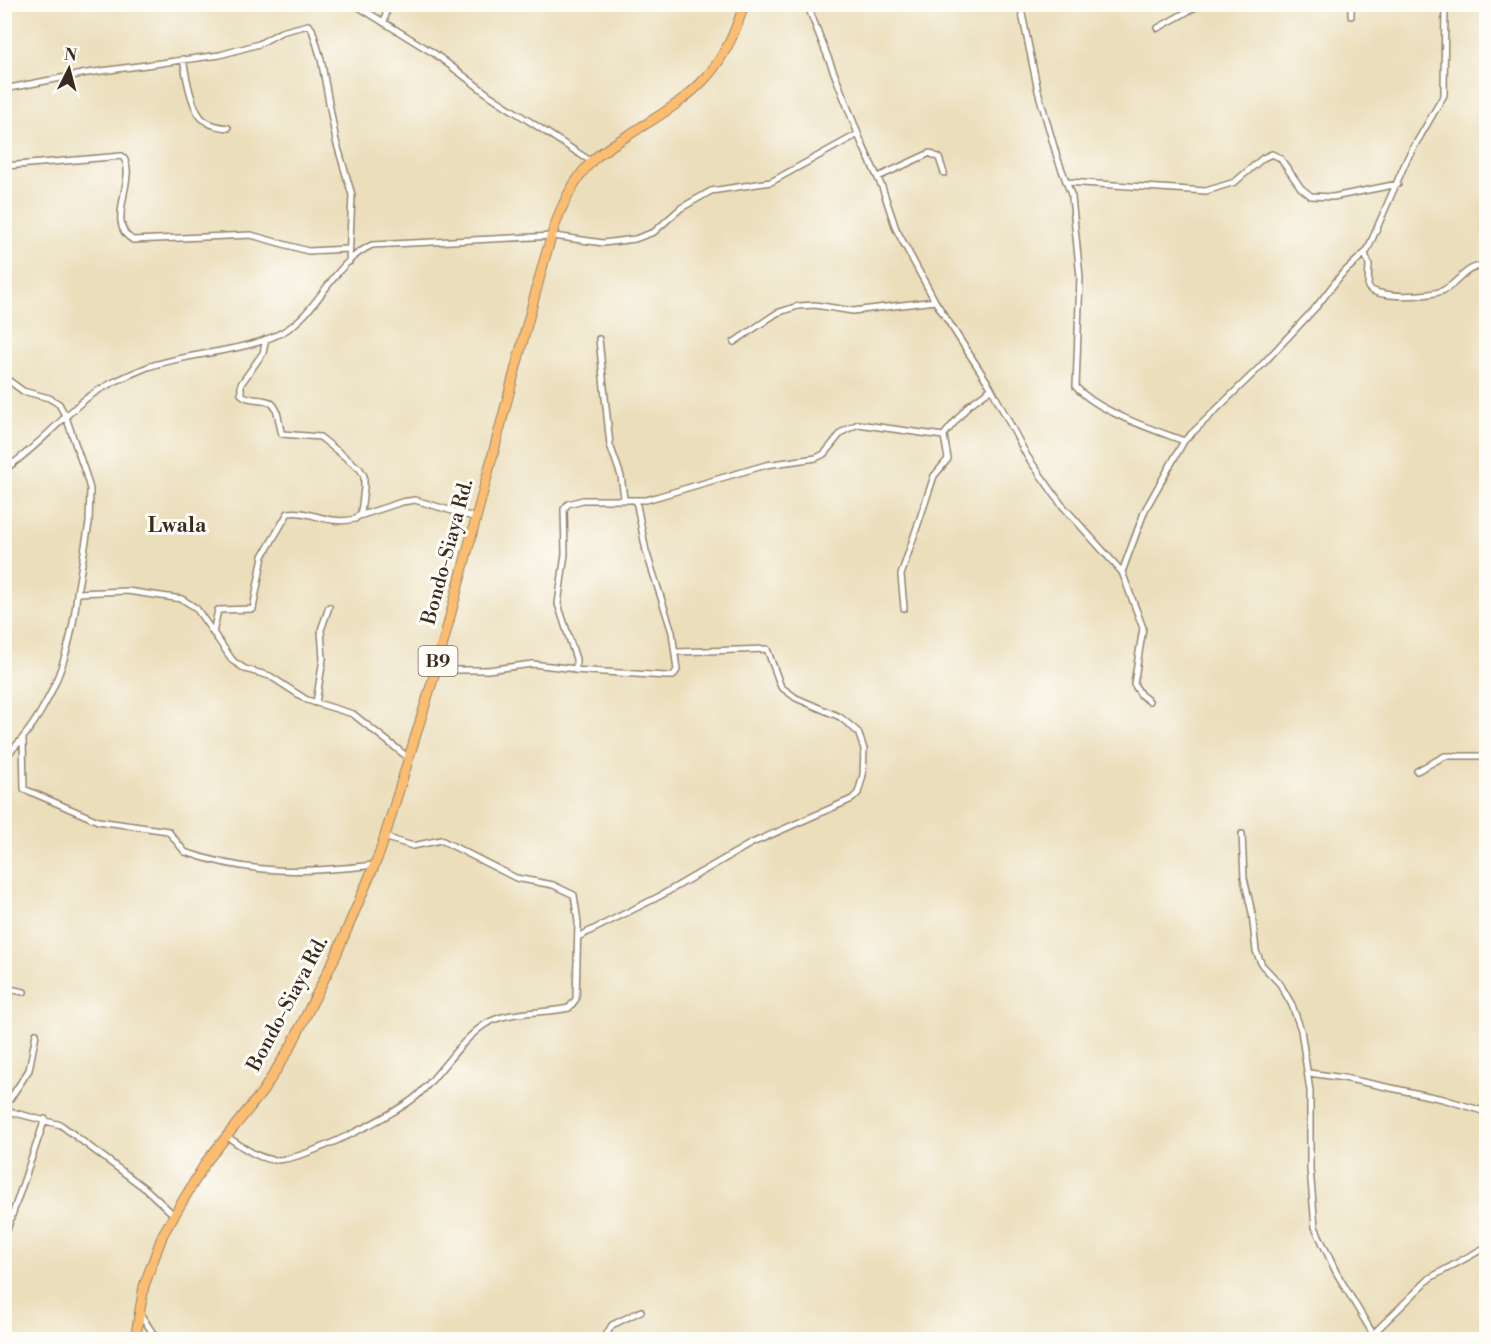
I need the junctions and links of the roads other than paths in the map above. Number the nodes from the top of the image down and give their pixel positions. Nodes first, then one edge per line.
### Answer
1 (354, 4) edge
2 (388, 4) edge
3 (744, 4) edge
4 (807, 4) edge
5 (1020, 4) edge
6 (1201, 4) edge
7 (1351, 4) edge
8 (1445, 4) edge
9 (1351, 16) dead end
10 (384, 23) junction
11 (1158, 27) dead end
12 (183, 58) junction
13 (4, 89) edge
14 (228, 128) dead end
15 (858, 134) junction
16 (592, 162) junction
17 (6, 166) edge
18 (944, 173) dead end
19 (878, 177) junction
20 (1067, 182) junction
21 (1398, 184) junction
22 (554, 236) junction
23 (348, 249) junction
24 (1365, 254) junction
25 (349, 262) junction
26 (1486, 266) edge
27 (935, 301) junction
28 (266, 339) junction
29 (600, 339) dead end
30 (734, 342) dead end
31 (4, 377) edge
32 (991, 389) junction
33 (66, 417) junction
34 (944, 436) junction
35 (1184, 441) junction
36 (4, 471) edge
37 (624, 498) junction
38 (636, 500) junction
39 (359, 516) junction
40 (476, 518) junction
41 (1122, 572) junction
42 (77, 593) junction
43 (328, 607) dead end
44 (904, 608) dead end
45 (213, 633) junction
46 (676, 652) junction
47 (437, 666) junction
48 (574, 670) junction
49 (1149, 701) dead end
50 (316, 703) junction
51 (23, 739) junction
52 (1486, 756) edge
53 (4, 758) edge
54 (410, 759) junction
55 (1417, 771) dead end
56 (1242, 834) dead end
57 (384, 837) junction
58 (374, 865) junction
59 (578, 937) junction
60 (4, 988) edge
61 (24, 992) dead end
62 (36, 1034) dead end
63 (1309, 1073) junction
64 (4, 1109) edge
65 (1486, 1112) edge
66 (45, 1119) junction
67 (226, 1136) junction
68 (174, 1215) junction
69 (7, 1230) dead end
70 (1486, 1247) edge
71 (641, 1311) dead end
72 (139, 1312) junction
73 (1371, 1337) edge
74 (135, 1340) edge
75 (153, 1340) edge
76 (603, 1340) edge

1 - 10 street
2 - 10 street
3 - 16 highway, Bondo-Siaya Rd. / B9
4 - 15 street
5 - 20 street
6 - 11 street
7 - 9 street
8 - 21 street
10 - 16 street
12 - 13 street
12 - 14 street
12 - 23 street
15 - 19 street
15 - 22 street
16 - 22 highway, Bondo-Siaya Rd. / B9
17 - 23 street
18 - 19 street
19 - 27 street
20 - 21 street
20 - 35 street
21 - 24 street
22 - 25 street
22 - 40 highway, Bondo-Siaya Rd. / B9
23 - 25 street
24 - 26 street
24 - 35 street
25 - 28 street
27 - 30 street
27 - 32 street
28 - 33 street
28 - 39 street
29 - 37 street
31 - 33 street
32 - 34 street
32 - 41 street
33 - 36 street
33 - 42 street
34 - 38 street
34 - 44 street
35 - 41 street
37 - 38 street
37 - 48 street
38 - 46 street
39 - 40 street
39 - 45 street
40 - 47 highway, Bondo-Siaya Rd. / B9
41 - 49 street
42 - 45 street
42 - 51 street
43 - 50 street
45 - 50 street
46 - 48 street
46 - 59 street
47 - 48 street
47 - 54 highway, Bondo-Siaya Rd. / B9
50 - 54 street
51 - 53 street
51 - 58 street
52 - 55 street
54 - 57 highway, Bondo-Siaya Rd. / B9
56 - 63 street
57 - 58 highway, Bondo-Siaya Rd. / B9
57 - 59 street
58 - 67 highway, Bondo-Siaya Rd. / B9
59 - 67 street
60 - 61 street
62 - 64 street
63 - 65 street
63 - 73 street
64 - 66 street
66 - 68 street
66 - 69 street
67 - 68 highway, Bondo-Siaya Rd. / B9
68 - 72 highway, Bondo-Siaya Rd. / B9
70 - 73 street
71 - 76 street
72 - 74 highway, Bondo-Siaya Rd. / B9
72 - 75 street

